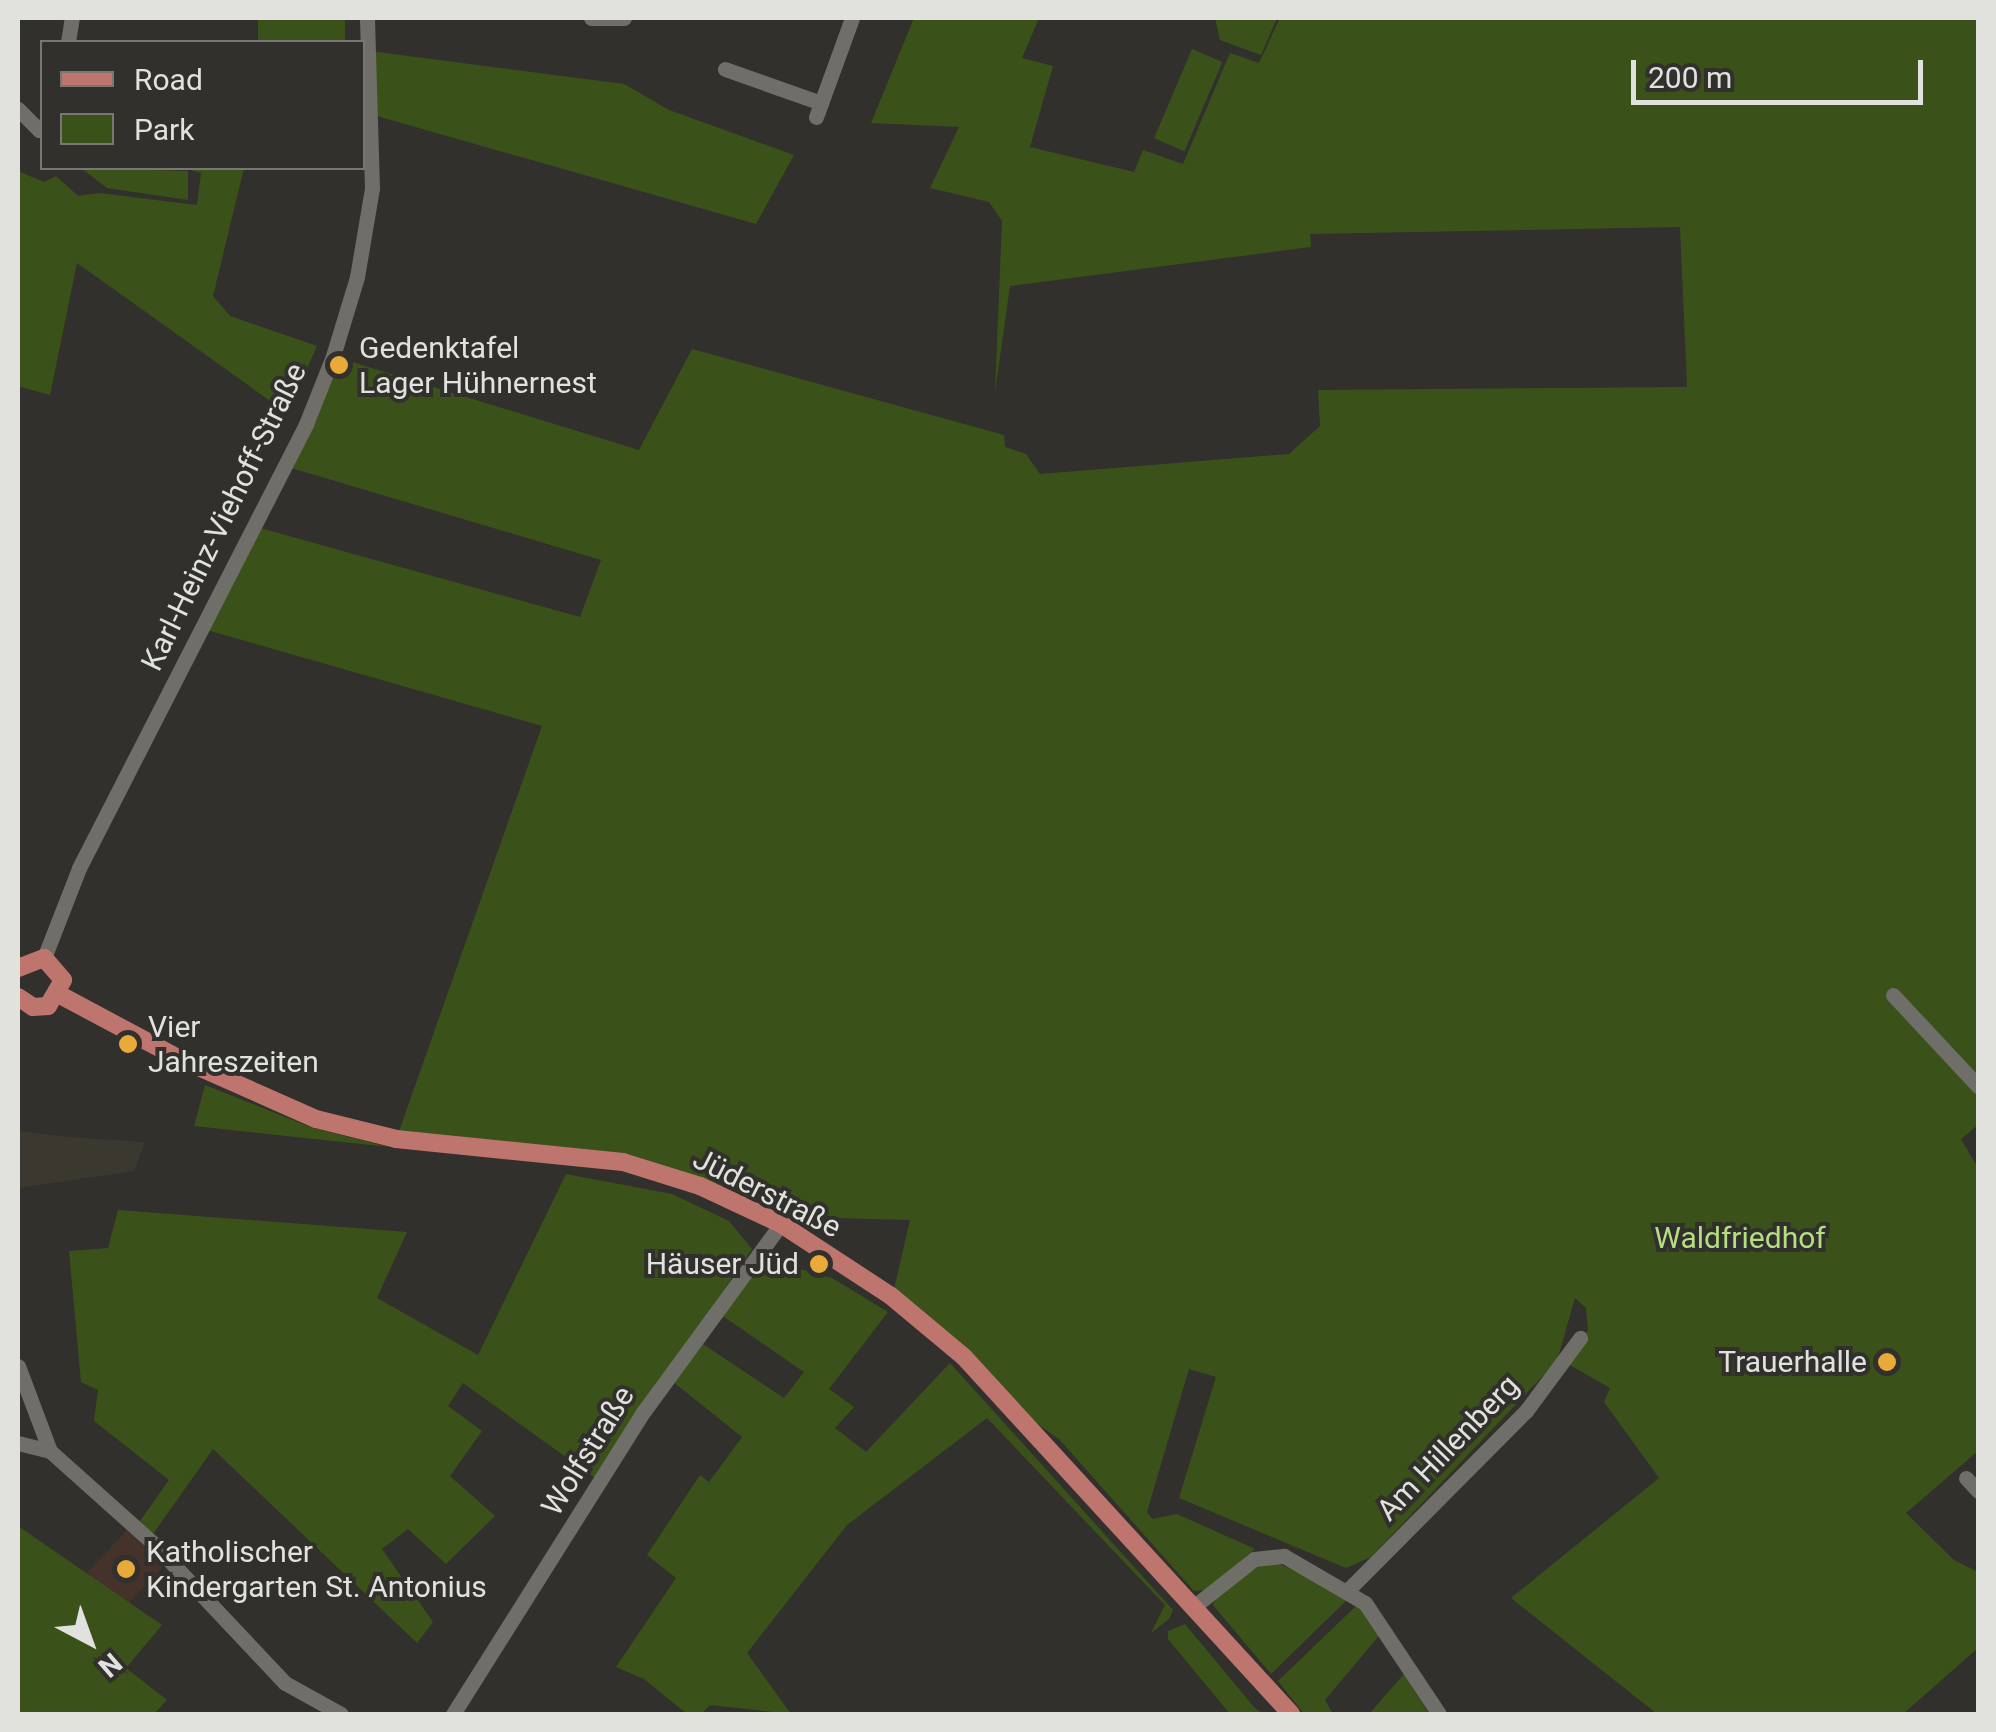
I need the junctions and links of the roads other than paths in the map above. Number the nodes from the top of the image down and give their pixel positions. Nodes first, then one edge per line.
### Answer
1 (367, 18) edge
2 (591, 18) edge
3 (624, 18) edge
4 (852, 18) edge
5 (724, 69) dead end
6 (18, 109) edge
7 (40, 128) edge
8 (44, 958) junction
9 (18, 968) edge
10 (60, 995) junction
11 (1893, 995) dead end
12 (18, 999) edge
13 (1978, 1086) edge
14 (781, 1224) junction
15 (1580, 1338) dead end
16 (18, 1366) edge
17 (18, 1443) edge
18 (50, 1451) junction
19 (1966, 1478) dead end
20 (1978, 1492) edge
21 (1348, 1590) junction
22 (1192, 1608) junction
23 (341, 1714) edge
24 (453, 1714) edge
25 (1291, 1714) edge
26 (1439, 1714) edge

1 - 8 street, Karl-Heinz-Viehoff-Straße
2 - 3 street
4 - 5 street
6 - 7 street
8 - 9 main road
8 - 10 main road
10 - 12 main road
10 - 14 main road, Jüderstraße
11 - 13 street
14 - 22 main road, Jüderstraße
14 - 24 street, Wolfstraße
15 - 21 street, Am Hillenberg
16 - 18 street
17 - 18 street
18 - 23 street
19 - 20 street
21 - 22 street
21 - 26 street
22 - 25 main road, Jüderstraße

